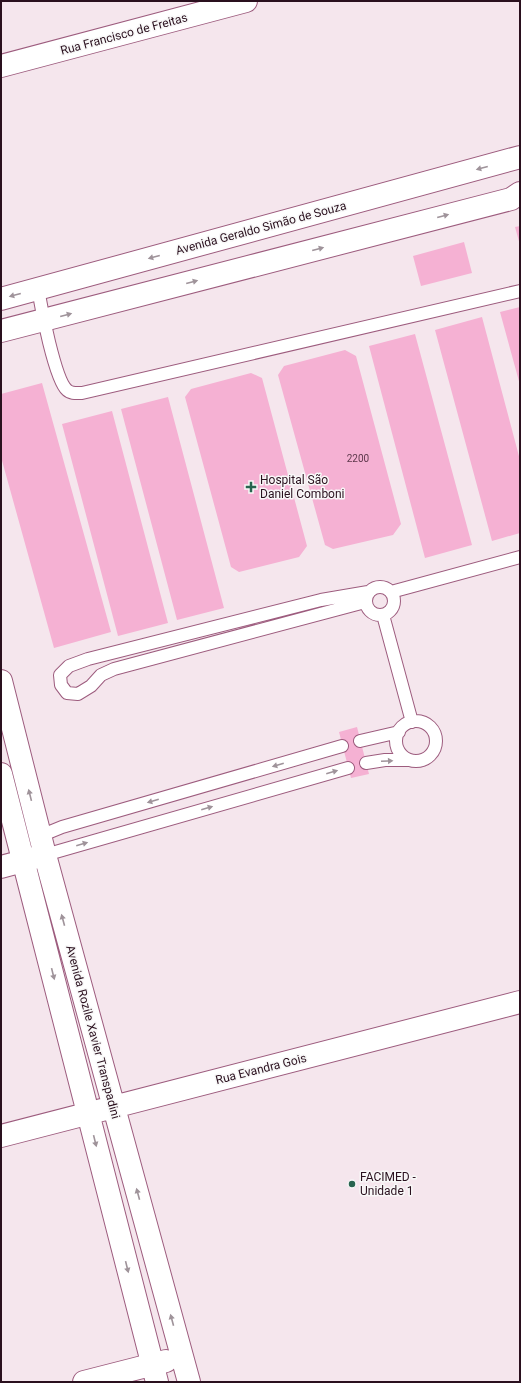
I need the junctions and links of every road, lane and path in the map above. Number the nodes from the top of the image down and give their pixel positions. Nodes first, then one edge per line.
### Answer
1 (246, 1) edge
2 (1, 66) edge
3 (520, 157) edge
4 (520, 193) edge
5 (38, 289) junction
6 (520, 291) edge
7 (1, 299) edge
8 (44, 320) junction
9 (1, 331) edge
10 (520, 557) edge
11 (391, 592) junction
12 (367, 597) junction
13 (383, 615) junction
14 (1, 681) edge
15 (412, 722) junction
16 (399, 732) junction
17 (360, 741) dead end
18 (342, 746) dead end
19 (409, 760) junction
20 (366, 763) dead end
21 (348, 768) dead end
22 (1, 774) edge
23 (36, 851) junction
24 (1, 868) edge
25 (520, 1002) edge
26 (114, 1107) junction
27 (88, 1114) junction
28 (1, 1136) edge
29 (183, 1357) junction
30 (155, 1373) edge
31 (84, 1382) edge
32 (189, 1382) edge

1 - 2 street, Rua Francisco de Freitas
3 -> 5 street, Avenida Geraldo Simão de Souza
8 -> 4 street
5 -> 7 street, Avenida Geraldo Simão de Souza
5 - 8 lane
6 - 8 lane
8 - 9 street
10 - 11 lane
11 - 12 lane
11 - 13 lane
12 - 12 lane
12 - 13 lane
13 - 15 lane
23 -> 14 street, Avenida Rozile Xavier Transpadini
15 - 16 lane
15 - 19 lane
16 - 17 lane
16 - 19 lane
18 -> 23 lane
20 -> 19 lane
23 -> 21 lane
22 - 23 street, Avenida Rozile Xavier Transpadini
23 - 24 street
26 -> 23 street, Avenida Rozile Xavier Transpadini
23 -> 27 street, Avenida Rozile Xavier Transpadini
25 - 26 street, Rua Evandra Gois
26 - 27 street, Rua Evandra Gois
29 -> 26 street, Avenida Rozile Xavier Transpadini
27 - 28 street, Rua Evandra Gois
27 -> 30 street, Avenida Rozile Xavier Transpadini
29 - 30 street
29 - 32 street, Avenida Rozile Xavier Transpadini
30 - 31 street

